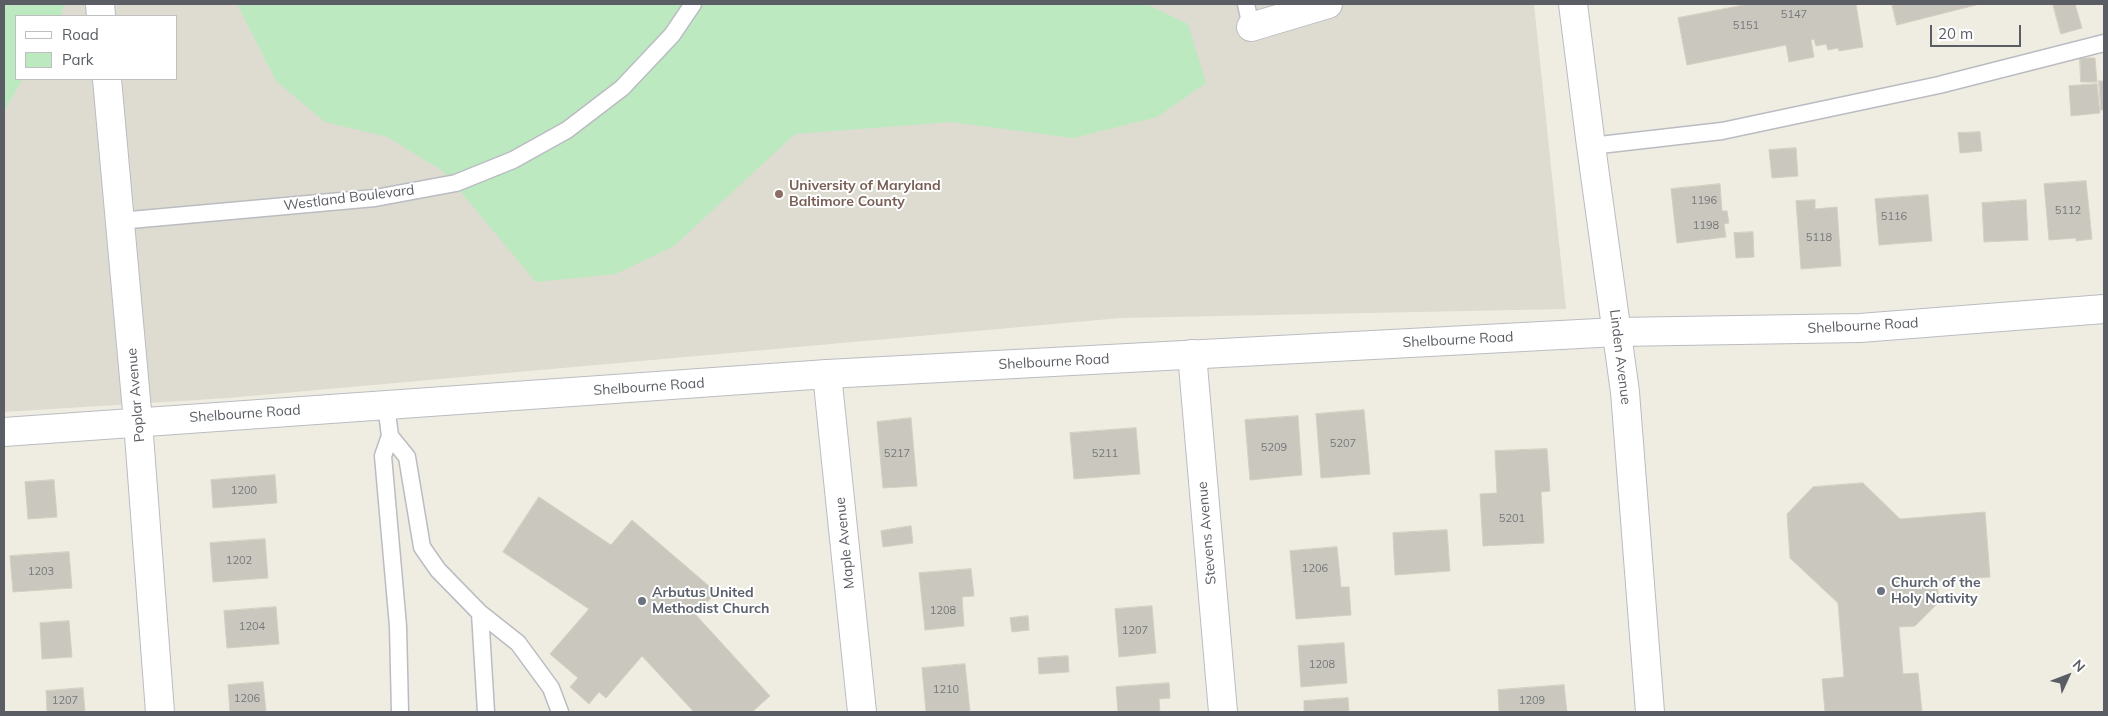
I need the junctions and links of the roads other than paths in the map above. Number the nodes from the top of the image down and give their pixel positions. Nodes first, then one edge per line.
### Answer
1 (693, 4) edge
2 (1328, 4) edge
3 (1573, 4) edge
4 (1248, 16) edge
5 (2104, 43) edge
6 (107, 80) edge
7 (1591, 146) junction
8 (119, 221) junction
9 (2104, 309) edge
10 (1617, 332) junction
11 (1192, 354) junction
12 (828, 374) junction
13 (386, 405) junction
14 (138, 422) junction
15 (4, 432) edge
16 (390, 436) junction
17 (480, 613) junction
18 (160, 712) edge
19 (400, 712) edge
20 (486, 712) edge
21 (560, 712) edge
22 (862, 712) edge
23 (1223, 712) edge
24 (1650, 712) edge

1 - 8 lane, Westland Boulevard
2 - 4 street
3 - 7 street, Linden Avenue
5 - 7 lane
6 - 8 street, Poplar Avenue
7 - 10 street, Linden Avenue
8 - 14 street, Poplar Avenue
9 - 10 street, Shelbourne Road
10 - 11 street, Shelbourne Road
10 - 24 street, Linden Avenue
11 - 12 street, Shelbourne Road
11 - 23 street, Stevens Avenue
12 - 13 street, Shelbourne Road
12 - 22 street, Maple Avenue
13 - 14 street, Shelbourne Road
13 - 16 lane
14 - 15 street, Shelbourne Road
14 - 18 street, Poplar Avenue
16 - 17 lane
16 - 19 lane
17 - 20 lane
17 - 21 lane

